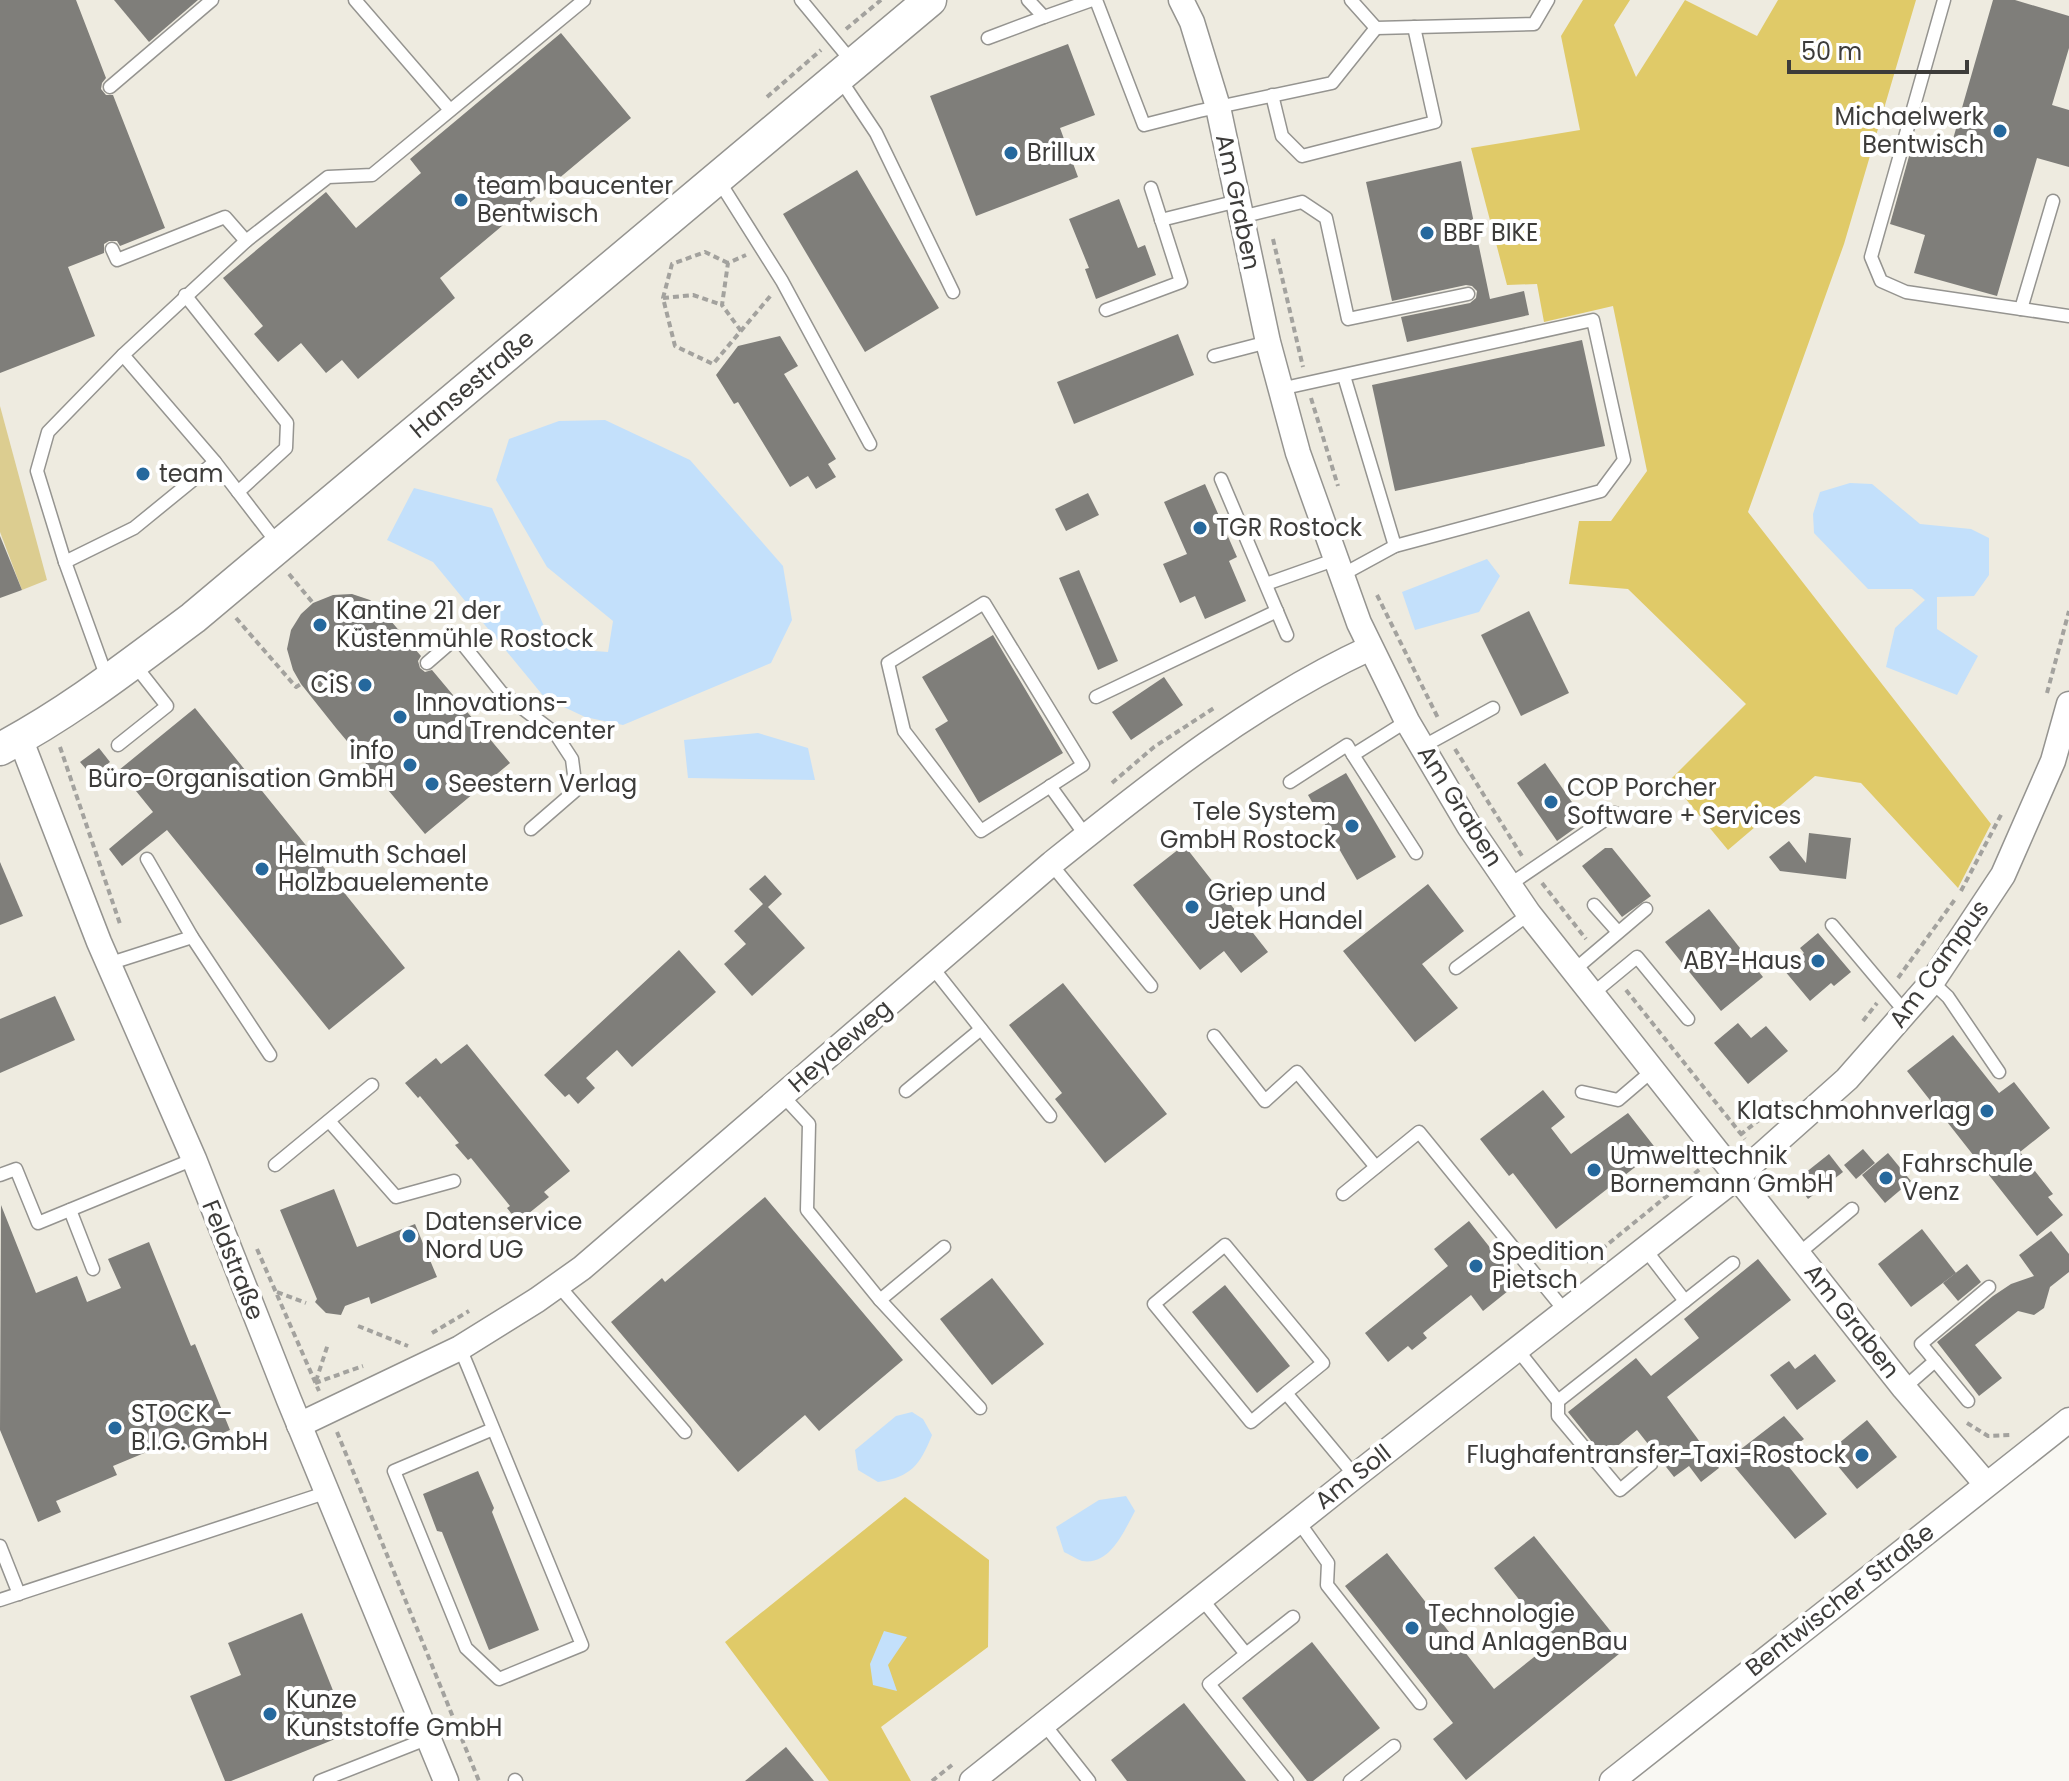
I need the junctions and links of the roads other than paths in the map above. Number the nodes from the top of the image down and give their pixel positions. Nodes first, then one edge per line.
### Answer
1 (212, 0) edge
2 (355, 0) edge
3 (584, 0) edge
4 (801, 0) edge
5 (930, 0) edge
6 (1028, 0) edge
7 (1094, 0) edge
8 (1181, 0) edge
9 (1351, 0) edge
10 (1548, 0) edge
11 (1944, 0) edge
12 (1044, 17) junction
13 (1414, 27) junction
14 (1376, 28) junction
15 (988, 38) dead end
16 (845, 70) junction
17 (110, 87) dead end
18 (1272, 95) junction
19 (1218, 107) junction
20 (450, 110) junction
21 (717, 178) junction
22 (1151, 188) dead end
23 (2053, 201) dead end
24 (1240, 209) junction
25 (1161, 220) junction
26 (246, 241) junction
27 (112, 249) dead end
28 (953, 292) dead end
29 (1468, 294) dead end
30 (185, 295) junction
31 (2021, 309) junction
32 (1106, 310) dead end
33 (2069, 316) edge
34 (1268, 342) junction
35 (123, 355) junction
36 (1214, 356) dead end
37 (1344, 376) junction
38 (1280, 389) junction
39 (870, 444) dead end
40 (215, 462) junction
41 (1221, 479) dead end
42 (238, 492) junction
43 (1395, 546) junction
44 (284, 559) junction
45 (65, 562) junction
46 (1337, 568) junction
47 (1266, 584) junction
48 (1277, 611) junction
49 (1287, 635) dead end
50 (1370, 648) junction
51 (427, 663) dead end
52 (120, 672) junction
53 (1096, 697) dead end
54 (2069, 704) edge
55 (1493, 708) dead end
56 (1407, 721) junction
57 (10, 743) edge
58 (118, 745) dead end
59 (1422, 747) junction
60 (1353, 755) junction
61 (2061, 764) edge
62 (1290, 782) dead end
63 (1050, 786) junction
64 (1615, 813) dead end
65 (531, 829) dead end
66 (1086, 836) junction
67 (1416, 853) dead end
68 (147, 859) dead end
69 (1051, 864) junction
70 (1509, 885) junction
71 (1594, 905) dead end
72 (1646, 909) dead end
73 (1529, 914) junction
74 (1832, 925) dead end
75 (1618, 932) junction
76 (192, 937) junction
77 (108, 964) junction
78 (932, 967) junction
79 (1456, 968) dead end
80 (1573, 971) junction
81 (1932, 982) junction
82 (1151, 986) dead end
83 (1591, 995) junction
84 (1906, 1013) junction
85 (1688, 1019) dead end
86 (981, 1029) junction
87 (1214, 1036) dead end
88 (270, 1055) dead end
89 (1652, 1071) junction
90 (1999, 1072) dead end
91 (372, 1085) dead end
92 (906, 1091) dead end
93 (1582, 1092) dead end
94 (783, 1096) junction
95 (1050, 1116) dead end
96 (329, 1121) junction
97 (194, 1159) junction
98 (275, 1165) dead end
99 (1376, 1167) junction
100 (0, 1175) edge
101 (1737, 1177) junction
102 (454, 1181) dead end
103 (1343, 1194) dead end
104 (1852, 1209) dead end
105 (70, 1210) junction
106 (944, 1247) dead end
107 (1645, 1249) junction
108 (1798, 1254) junction
109 (1733, 1263) dead end
110 (93, 1269) dead end
111 (558, 1285) junction
112 (1989, 1287) dead end
113 (880, 1300) junction
114 (1685, 1301) junction
115 (1565, 1311) junction
116 (460, 1348) junction
117 (1517, 1349) junction
118 (1935, 1361) junction
119 (1904, 1388) junction
120 (1286, 1393) junction
121 (1558, 1401) junction
122 (1968, 1401) dead end
123 (980, 1408) dead end
124 (2069, 1420) edge
125 (299, 1425) junction
126 (493, 1429) junction
127 (685, 1432) dead end
128 (1651, 1464) dead end
129 (1355, 1476) junction
130 (1986, 1484) junction
131 (328, 1492) junction
132 (1298, 1521) junction
133 (0, 1546) edge
134 (19, 1594) junction
135 (1201, 1598) junction
136 (0, 1600) edge
137 (1293, 1617) dead end
138 (1246, 1654) junction
139 (1420, 1703) dead end
140 (1044, 1724) junction
141 (429, 1738) junction
142 (1394, 1746) dead end
143 (320, 1781) edge
144 (446, 1781) edge
145 (972, 1781) edge
146 (1089, 1781) edge
147 (1287, 1781) edge
148 (1350, 1781) edge
149 (1612, 1781) edge

1 - 17 lane
2 - 20 lane
3 - 20 lane
4 - 16 lane
5 - 16 street, Hansestraße
6 - 12 lane
7 - 12 lane
7 - 19 lane
8 - 19 street, Am Graben
9 - 14 lane
10 - 13 lane
11 - 31 lane
12 - 15 lane
13 - 14 lane
13 - 18 lane
14 - 18 lane
16 - 21 street, Hansestraße
16 - 28 lane
18 - 19 lane
19 - 24 street, Am Graben
20 - 26 lane
21 - 39 lane
21 - 44 street, Hansestraße
22 - 25 lane
23 - 31 lane
24 - 25 lane
24 - 29 lane
24 - 34 street, Am Graben
25 - 32 lane
26 - 27 lane
26 - 30 lane
30 - 35 lane
30 - 42 lane
31 - 33 lane
34 - 36 lane
34 - 38 street, Am Graben
35 - 40 lane
35 - 45 lane
37 - 38 lane
37 - 43 lane
37 - 43 lane
38 - 46 street, Am Graben
40 - 42 lane
40 - 45 lane
41 - 47 lane
42 - 44 lane
43 - 46 lane
44 - 52 street, Hansestraße
45 - 52 lane
46 - 47 lane
46 - 50 street, Am Graben
47 - 48 lane
48 - 49 lane
48 - 53 lane
50 - 56 street, Am Graben
50 - 66 street, Heydeweg
51 - 65 lane
52 - 57 street, Hansestraße
52 - 58 lane
54 - 61 street, Am Campus
55 - 59 lane
56 - 59 street, Am Graben
56 - 60 lane
57 - 77 street, Feldstraße
59 - 70 street, Am Graben
60 - 62 lane
60 - 67 lane
61 - 81 street, Am Campus
63 - 63 lane
63 - 66 lane
64 - 70 lane
66 - 69 street, Heydeweg
68 - 76 lane
69 - 78 street, Heydeweg
69 - 82 lane
70 - 73 street, Am Graben
71 - 75 lane
72 - 75 lane
73 - 79 lane
73 - 80 street, Am Graben
74 - 84 lane
75 - 80 lane
76 - 77 lane
76 - 88 lane
77 - 97 street, Feldstraße
78 - 86 lane
78 - 94 street, Heydeweg
80 - 83 street, Am Graben
81 - 84 street, Am Campus
81 - 90 lane
83 - 85 lane
83 - 89 street, Am Graben
84 - 101 street, Am Campus
86 - 92 lane
86 - 95 lane
87 - 99 lane
89 - 93 lane
89 - 101 street, Am Graben
91 - 96 lane
94 - 111 street, Heydeweg
94 - 113 lane
96 - 98 lane
96 - 102 lane
97 - 105 lane
97 - 125 street, Feldstraße
99 - 103 lane
99 - 115 lane
100 - 105 lane
101 - 107 street, Am Soll
101 - 108 street, Am Graben
104 - 108 lane
105 - 110 lane
106 - 113 lane
107 - 114 lane
107 - 115 street, Am Soll
108 - 119 street, Am Graben
109 - 114 lane
111 - 116 street, Heydeweg
111 - 127 lane
112 - 118 lane
113 - 123 lane
114 - 121 lane
115 - 117 street, Am Soll
116 - 125 street, Heydeweg
116 - 126 lane
117 - 121 lane
117 - 129 street, Am Soll
118 - 119 lane
118 - 122 lane
119 - 130 street, Am Graben
120 - 120 lane
120 - 129 lane
121 - 128 lane
124 - 130 street, Bentwischer Straße
125 - 131 street, Feldstraße
126 - 126 lane
129 - 132 street, Am Soll
130 - 149 street, Bentwischer Straße
131 - 134 lane
131 - 141 street, Feldstraße
132 - 135 street, Am Soll
132 - 139 lane
133 - 134 lane
134 - 136 lane
135 - 138 lane
135 - 140 street, Am Soll
137 - 138 lane
138 - 147 lane
140 - 145 street, Am Soll
140 - 146 lane
141 - 143 lane
141 - 144 street, Feldstraße
142 - 148 lane

